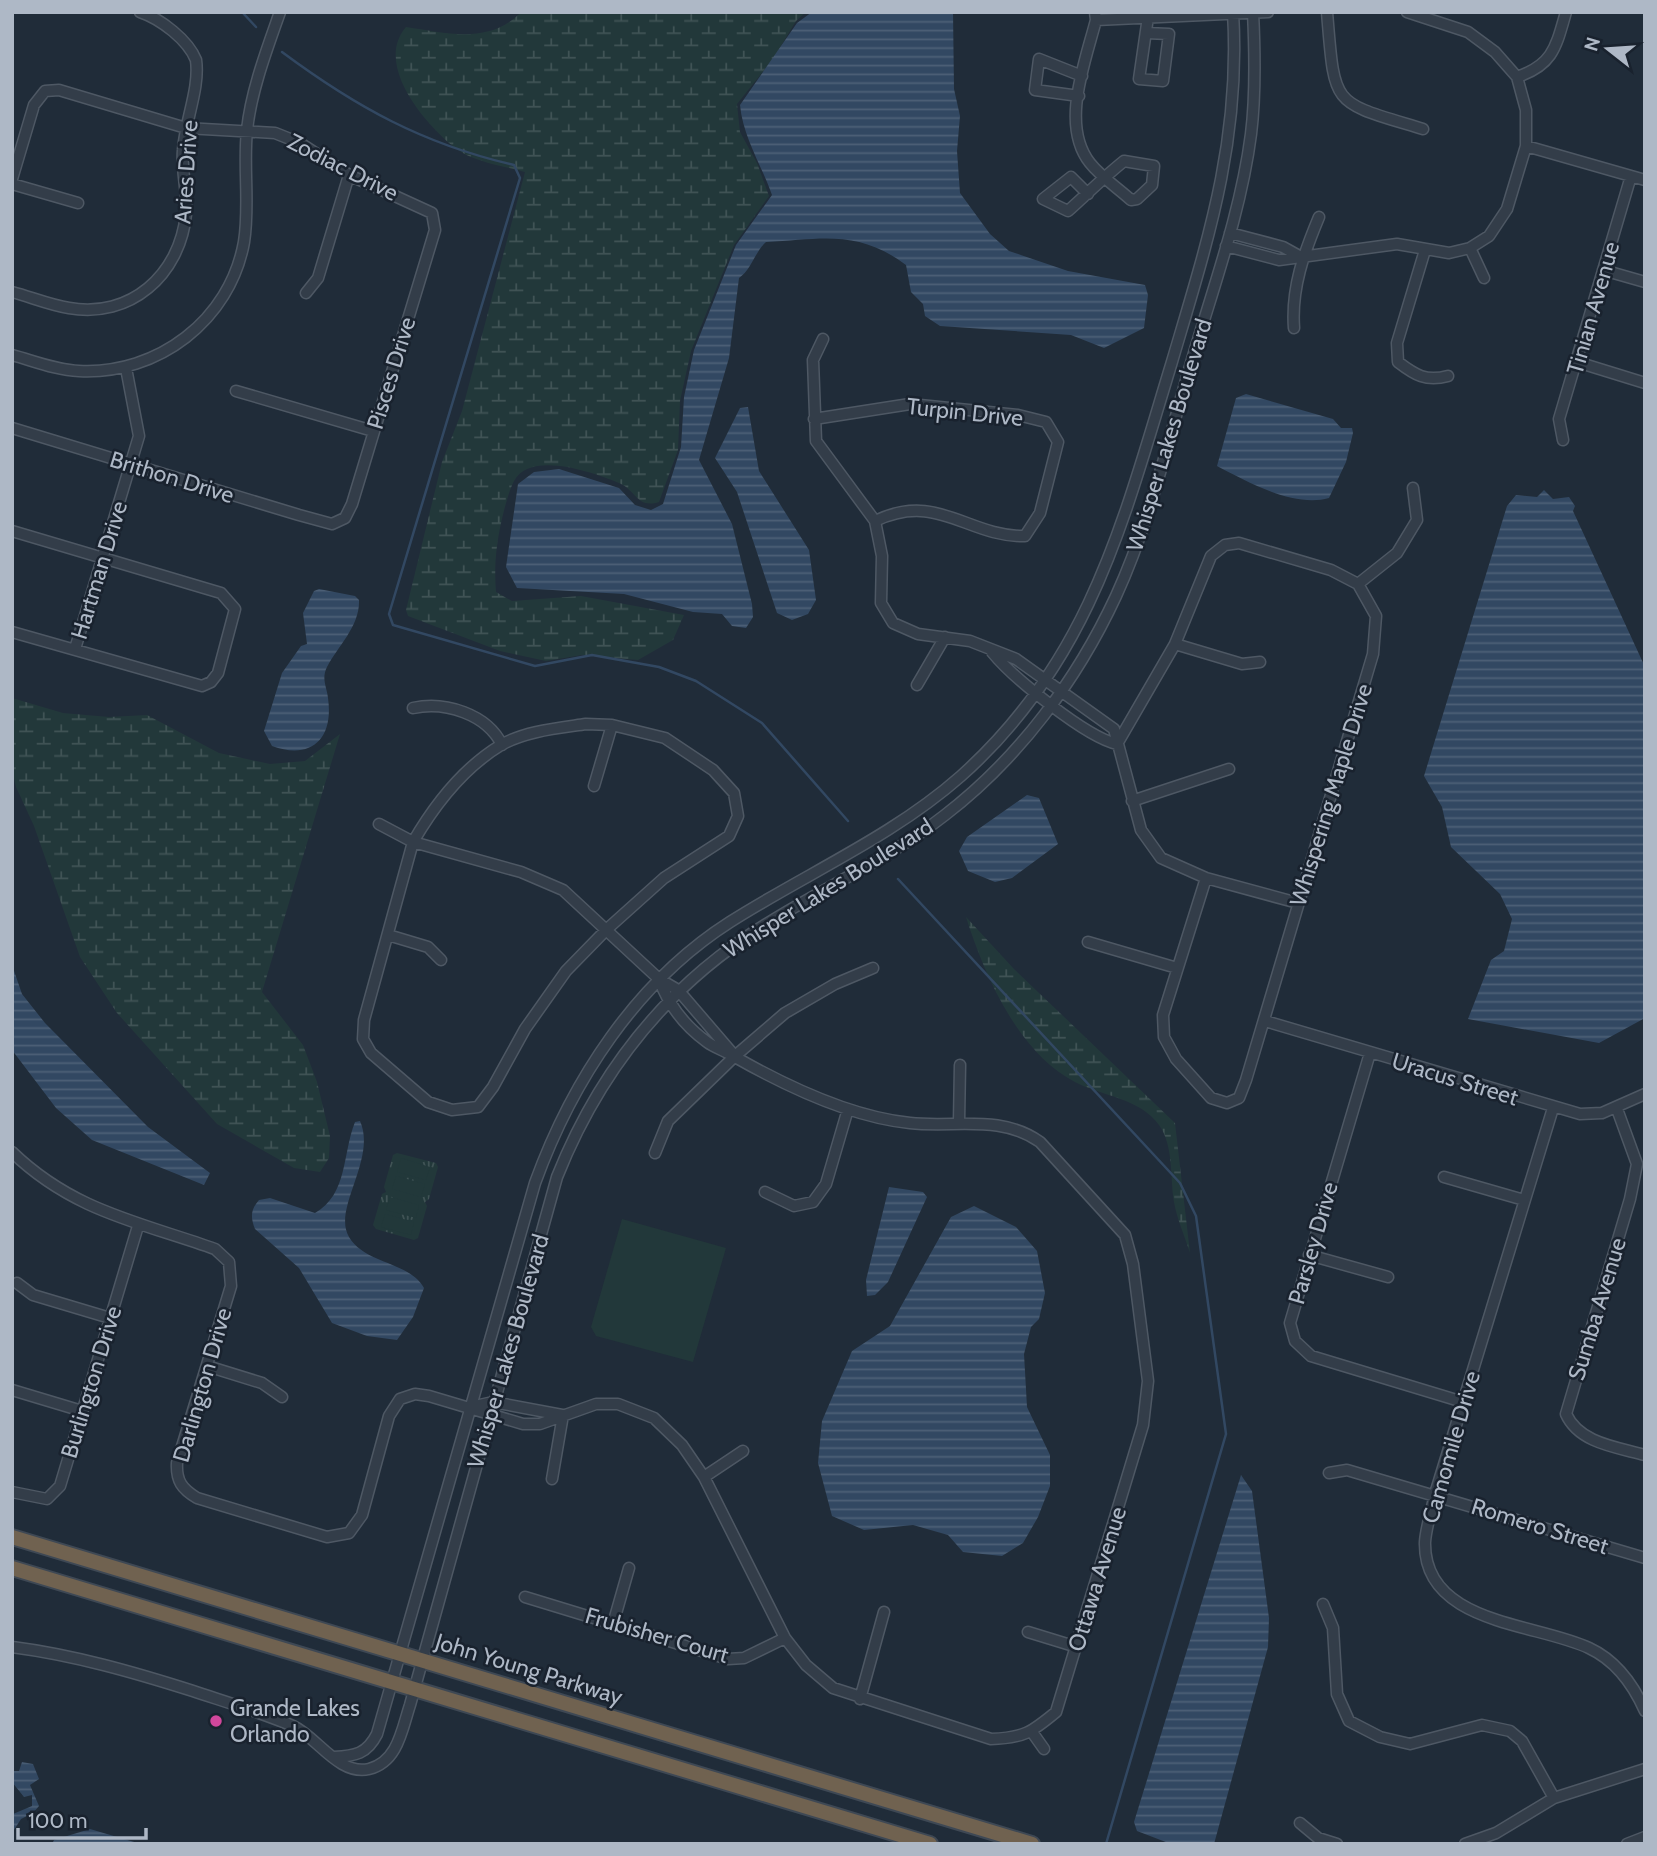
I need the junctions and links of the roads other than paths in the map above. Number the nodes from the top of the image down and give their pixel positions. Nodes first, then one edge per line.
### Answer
1 (140, 12) edge
2 (280, 12) edge
3 (1268, 12) edge
4 (1327, 12) edge
5 (1408, 12) edge
6 (1566, 12) edge
7 (1253, 13) edge
8 (1167, 14) edge
9 (1233, 14) edge
10 (1095, 16) edge
11 (1148, 17) junction
12 (1146, 33) junction
13 (1082, 76) junction
14 (1517, 78) junction
15 (1079, 96) junction
16 (186, 128) junction
17 (1423, 129) dead end
18 (247, 131) junction
19 (1526, 146) junction
20 (349, 175) junction
21 (1104, 176) junction
22 (1631, 176) junction
23 (1645, 180) edge
24 (12, 181) edge
25 (1088, 194) dead end
26 (78, 203) dead end
27 (432, 213) joint
28 (1319, 217) dead end
29 (1230, 233) junction
30 (1226, 246) junction
31 (1470, 248) junction
32 (1425, 250) junction
33 (1302, 257) junction
34 (1603, 270) junction
35 (1483, 278) dead end
36 (1645, 282) edge
37 (12, 292) edge
38 (306, 293) dead end
39 (1294, 328) dead end
40 (823, 339) dead end
41 (12, 355) edge
42 (1577, 362) junction
43 (126, 368) junction
44 (1448, 376) dead end
45 (1645, 383) edge
46 (236, 391) dead end
47 (814, 419) junction
48 (12, 428) edge
49 (373, 431) junction
50 (1563, 440) dead end
51 (131, 464) junction
52 (1136, 479) junction
53 (1155, 485) junction
54 (1413, 488) dead end
55 (875, 520) junction
56 (332, 524) joint
57 (12, 531) edge
58 (103, 557) junction
59 (1358, 584) junction
60 (12, 632) edge
61 (945, 637) junction
62 (1175, 644) junction
63 (75, 649) junction
64 (992, 652) junction
65 (1260, 662) dead end
66 (1045, 679) junction
67 (917, 685) dead end
68 (1061, 691) junction
69 (1036, 692) junction
70 (1052, 704) junction
71 (412, 708) dead end
72 (612, 725) junction
73 (1117, 744) junction
74 (502, 745) junction
75 (1229, 769) dead end
76 (594, 786) dead end
77 (1132, 801) junction
78 (379, 824) dead end
79 (413, 842) junction
80 (1206, 878) junction
81 (1298, 903) junction
82 (606, 930) junction
83 (388, 936) junction
84 (1088, 942) dead end
85 (441, 960) dead end
86 (873, 968) dead end
87 (1177, 968) junction
88 (659, 979) junction
89 (678, 990) junction
90 (667, 1001) junction
91 (1265, 1021) junction
92 (1370, 1053) junction
93 (735, 1056) junction
94 (960, 1065) dead end
95 (1645, 1094) edge
96 (848, 1108) junction
97 (1553, 1108) junction
98 (1617, 1109) junction
99 (959, 1122) junction
100 (12, 1152) edge
101 (656, 1153) dead end
102 (1444, 1177) dead end
103 (765, 1192) dead end
104 (1524, 1200) junction
105 (138, 1226) junction
106 (518, 1241) junction
107 (536, 1248) junction
108 (1309, 1255) junction
109 (1388, 1277) dead end
110 (17, 1283) dead end
111 (110, 1318) junction
112 (207, 1366) junction
113 (12, 1390) edge
114 (282, 1397) dead end
115 (493, 1402) junction
116 (1463, 1402) junction
117 (470, 1407) junction
118 (82, 1411) junction
119 (563, 1415) junction
120 (489, 1416) junction
121 (743, 1451) dead end
122 (1645, 1455) edge
123 (1329, 1473) dead end
124 (704, 1478) junction
125 (552, 1479) dead end
126 (12, 1492) edge
127 (1435, 1494) junction
128 (12, 1537) edge
129 (1645, 1558) edge
130 (12, 1568) edge
131 (629, 1568) dead end
132 (525, 1597) dead end
133 (1323, 1604) dead end
134 (884, 1612) dead end
135 (613, 1624) junction
136 (1028, 1632) dead end
137 (785, 1638) junction
138 (12, 1647) edge
139 (1077, 1647) junction
140 (402, 1654) junction
141 (421, 1660) junction
142 (394, 1682) junction
143 (412, 1687) junction
144 (860, 1699) junction
145 (1645, 1711) edge
146 (1032, 1732) junction
147 (1044, 1749) dead end
148 (333, 1757) junction
149 (1645, 1769) edge
150 (1554, 1798) junction
151 (1300, 1823) dead end
152 (1645, 1837) edge
153 (930, 1844) edge
154 (1032, 1844) edge
155 (1338, 1844) edge
156 (1465, 1844) edge
157 (1627, 1844) edge

1 - 16 street, Aries Drive
2 - 18 street
3 - 7 street
4 - 17 street
5 - 14 street
6 - 14 street
7 - 9 street
7 - 29 street, Whisper Lakes Boulevard
8 - 9 street
8 - 11 street
9 - 52 street, Whisper Lakes Boulevard
10 - 11 street
10 - 13 street
11 - 12 street
12 - 12 street
13 - 15 street
13 - 15 street
14 - 19 street
15 - 21 street
16 - 18 street, Zodiac Drive
16 - 24 street, Zodiac Drive
16 - 37 street, Aries Drive
18 - 20 street, Zodiac Drive
18 - 43 street
19 - 22 street
19 - 31 street
20 - 27 street, Zodiac Drive
20 - 38 street
21 - 21 street
21 - 25 street
22 - 23 street
22 - 34 street, Tinian Avenue
24 - 26 street
27 - 49 street, Pisces Drive
28 - 33 street
29 - 30 street, Whisper Lakes Boulevard
29 - 33 street
30 - 33 street
30 - 53 street, Whisper Lakes Boulevard
31 - 32 street
31 - 35 street
32 - 33 street
32 - 44 street
33 - 39 street
34 - 36 street
34 - 42 street, Tinian Avenue
40 - 47 street
41 - 43 street
42 - 45 street
42 - 50 street, Tinian Avenue
43 - 51 street, Hartman Drive
46 - 49 street
47 - 55 street
47 - 55 street, Turpin Drive
48 - 51 street, Brithon Drive
49 - 56 street, Pisces Drive
51 - 56 street, Brithon Drive
51 - 58 street, Hartman Drive
52 - 53 street
52 - 66 street, Whisper Lakes Boulevard
53 - 68 street, Whisper Lakes Boulevard
54 - 59 street
55 - 61 street
57 - 58 street
58 - 63 street, Hartman Drive
58 - 63 street
59 - 62 street
59 - 81 street, Whispering Maple Drive
60 - 63 street
61 - 64 street
61 - 67 street
62 - 65 street
62 - 73 street
64 - 66 street
64 - 69 street
66 - 68 street
66 - 69 street, Whisper Lakes Boulevard
68 - 70 street, Whisper Lakes Boulevard
68 - 73 street
69 - 70 street
69 - 88 street, Whisper Lakes Boulevard
70 - 73 street
70 - 89 street, Whisper Lakes Boulevard
71 - 74 street
72 - 74 street
72 - 76 street
72 - 82 street
73 - 77 street
74 - 79 street
75 - 77 street
77 - 80 street
78 - 79 street, Ottawa Avenue
79 - 82 street, Ottawa Avenue
79 - 83 street
80 - 81 street
80 - 87 street, Whispering Maple Drive
81 - 91 street, Whispering Maple Drive
82 - 83 street
82 - 88 street, Ottawa Avenue
83 - 85 street
84 - 87 street
86 - 93 street
87 - 91 street, Whispering Maple Drive
88 - 89 street, Ottawa Avenue
88 - 90 street, Ottawa Avenue
88 - 106 street, Whisper Lakes Boulevard
89 - 90 street, Whisper Lakes Boulevard
89 - 93 street, Ottawa Avenue
90 - 93 street, Ottawa Avenue
90 - 107 street, Whisper Lakes Boulevard
91 - 92 street, Uracus Street
92 - 97 street, Uracus Street
92 - 108 street, Parsley Drive
93 - 96 street, Ottawa Avenue
93 - 101 street
94 - 99 street
95 - 98 street, Uracus Street
96 - 99 street, Ottawa Avenue
96 - 103 street
97 - 98 street, Uracus Street
97 - 104 street, Camomile Drive
98 - 122 street, Sumba Avenue
99 - 139 street, Ottawa Avenue
100 - 105 street, Darlington Drive
102 - 104 street
104 - 116 street, Camomile Drive
105 - 111 street, Burlington Drive
105 - 112 street, Darlington Drive
106 - 107 street
106 - 117 street, Whisper Lakes Boulevard
107 - 115 street, Whisper Lakes Boulevard
108 - 109 street
108 - 116 street, Parsley Drive
110 - 111 street
111 - 118 street, Burlington Drive
112 - 114 street
112 - 117 street, Darlington Drive
113 - 118 street
115 - 117 street
115 - 119 street
115 - 120 street, Whisper Lakes Boulevard
116 - 127 street, Camomile Drive
117 - 120 street
117 - 140 street, Whisper Lakes Boulevard
118 - 126 street, Burlington Drive
119 - 120 street
119 - 124 street
119 - 125 street
120 - 141 street, Whisper Lakes Boulevard
121 - 124 street
123 - 127 street, Romero Street
124 - 137 street
127 - 129 street, Romero Street
127 - 145 street, Camomile Drive
128 - 140 highway, John Young Parkway
130 - 142 highway
131 - 135 street
132 - 135 street, Frubisher Court
133 - 150 street
134 - 144 street
135 - 137 street, Frubisher Court
136 - 139 street
137 - 144 street
138 - 148 street
139 - 146 street, Ottawa Avenue
140 - 141 highway, John Young Parkway
140 - 142 street, Whisper Lakes Boulevard
141 - 143 street, Whisper Lakes Boulevard
141 - 154 highway, John Young Parkway
142 - 143 highway
142 - 148 street, Whisper Lakes Boulevard
143 - 148 street, Whisper Lakes Boulevard
143 - 153 highway
144 - 146 street
146 - 147 street
149 - 150 street
150 - 156 street
151 - 155 street
152 - 157 street

